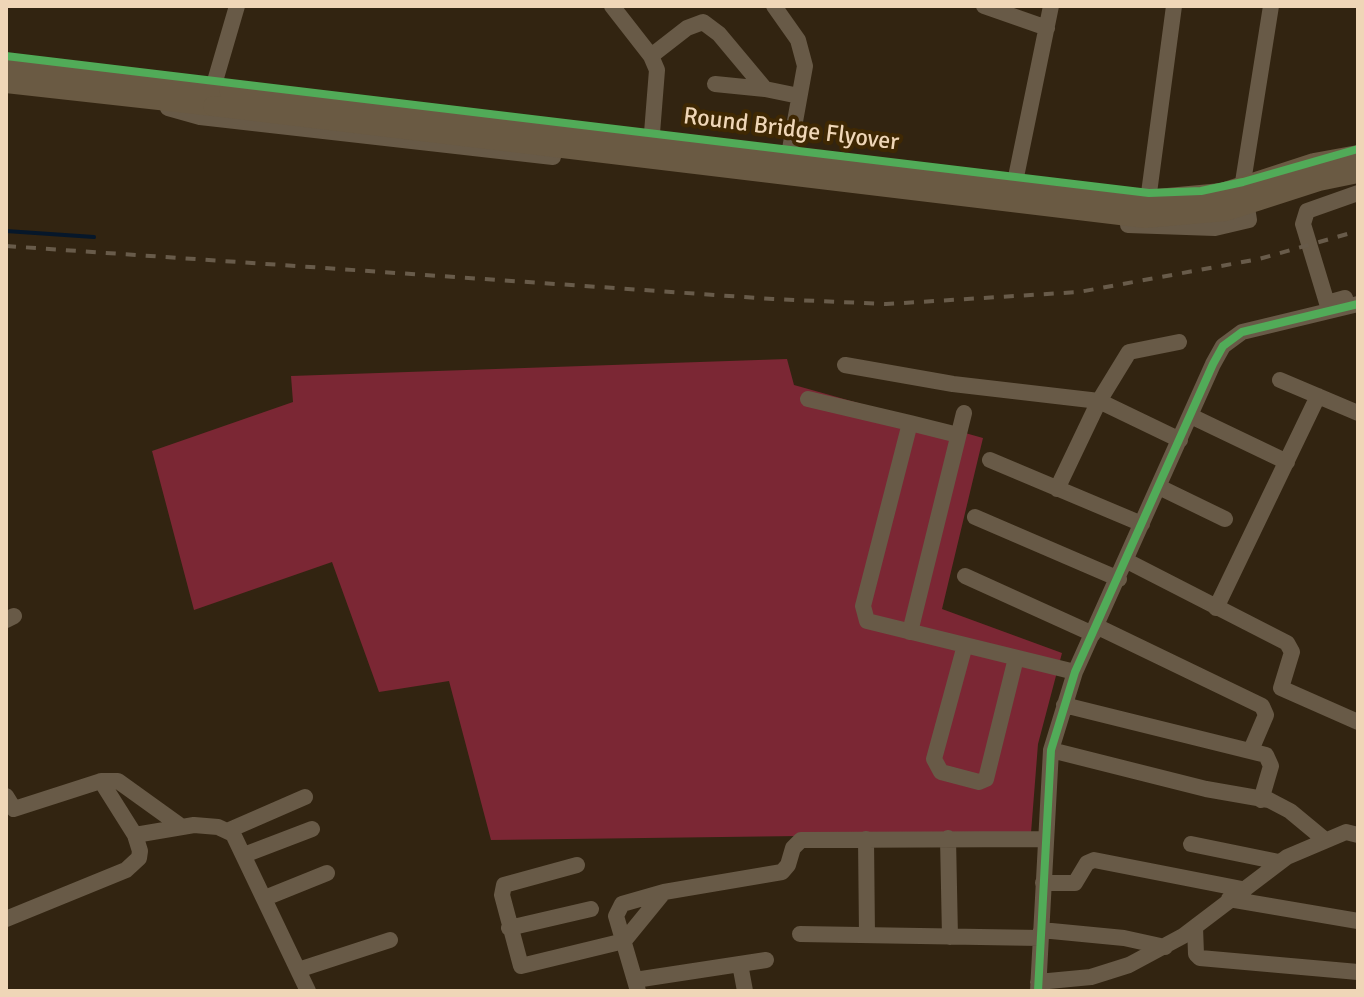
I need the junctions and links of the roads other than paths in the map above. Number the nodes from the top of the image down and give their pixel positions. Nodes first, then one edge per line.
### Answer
1 (237, 6) edge
2 (612, 6) edge
3 (774, 6) edge
4 (984, 6) edge
5 (1051, 6) edge
6 (1174, 6) edge
7 (1271, 6) edge
8 (1047, 28) junction
9 (6, 56) edge
10 (651, 56) junction
11 (6, 65) edge
12 (6, 83) edge
13 (715, 84) dead end
14 (765, 89) junction
15 (218, 91) junction
16 (799, 96) junction
17 (136, 97) junction
18 (652, 133) junction
19 (790, 149) junction
20 (1358, 149) edge
21 (1358, 155) edge
22 (1358, 173) edge
23 (1016, 177) junction
24 (1243, 182) junction
25 (1149, 193) junction
26 (1358, 193) edge
27 (1358, 294) edge
28 (1358, 304) edge
29 (1179, 342) dead end
30 (845, 365) dead end
31 (1280, 380) dead end
32 (1318, 396) junction
33 (808, 399) dead end
34 (1099, 401) junction
35 (964, 413) dead end
36 (1358, 413) edge
37 (1193, 417) junction
38 (910, 423) junction
39 (958, 435) junction
40 (1180, 440) junction
41 (990, 460) dead end
42 (1287, 462) junction
43 (1159, 487) junction
44 (1057, 489) junction
45 (975, 517) dead end
46 (1225, 519) dead end
47 (1142, 524) junction
48 (1127, 561) junction
49 (965, 576) dead end
50 (1119, 579) junction
51 (1216, 608) junction
52 (1094, 630) junction
53 (910, 632) junction
54 (965, 645) junction
55 (1016, 658) junction
56 (1075, 672) junction
57 (1064, 705) junction
58 (1358, 722) edge
59 (1051, 750) junction
60 (1251, 750) junction
61 (101, 781) junction
62 (305, 797) dead end
63 (1261, 800) junction
64 (9, 806) edge
65 (1358, 816) edge
66 (182, 827) junction
67 (312, 829) dead end
68 (227, 831) junction
69 (1352, 833) edge
70 (135, 835) junction
71 (948, 838) junction
72 (866, 839) junction
73 (1046, 839) junction
74 (1325, 840) junction
75 (1191, 844) dead end
76 (244, 855) junction
77 (1279, 862) junction
78 (577, 865) dead end
79 (327, 873) dead end
80 (1043, 883) junction
81 (664, 892) junction
82 (1236, 894) junction
83 (265, 898) junction
84 (591, 909) dead end
85 (6, 919) edge
86 (1358, 921) edge
87 (1195, 927) junction
88 (509, 928) junction
89 (800, 934) dead end
90 (1041, 934) junction
91 (867, 935) junction
92 (950, 937) junction
93 (390, 940) dead end
94 (624, 941) junction
95 (1165, 947) junction
96 (766, 960) dead end
97 (740, 964) junction
98 (298, 970) junction
99 (1358, 972) edge
100 (637, 986) edge
101 (1038, 986) edge
102 (308, 991) edge
103 (745, 991) edge

1 - 15 street
2 - 10 street
3 - 16 street
4 - 8 street
5 - 8 street
6 - 25 street
7 - 24 street
8 - 23 street
9 - 15 street
10 - 14 street
10 - 18 street
11 - 15 main road
12 - 17 main road, Round Bridge Flyover
13 - 14 street
14 - 16 street
15 - 17 main road, Round Bridge Flyover
15 - 18 street
15 - 21 main road, Round Bridge Flyover, bridge
15 - 22 main road, Round Bridge Flyover, bridge
16 - 19 street
17 - 24 street
18 - 19 street
19 - 23 street
20 - 24 street
23 - 25 street
24 - 25 street
26 - 27 street
28 - 37 street
29 - 34 street
30 - 34 street
31 - 32 street
32 - 36 street
32 - 42 street
33 - 38 street
34 - 40 street
34 - 44 street
35 - 39 street
37 - 40 street
37 - 42 street
38 - 39 street
38 - 53 street
39 - 53 street
40 - 43 street
41 - 44 street
42 - 51 street
43 - 46 street
43 - 47 street
44 - 47 street
45 - 50 street
47 - 48 street
48 - 50 street
48 - 51 street
49 - 52 street
50 - 52 street
51 - 58 street
52 - 56 street
52 - 60 street
53 - 54 street
54 - 55 street
54 - 55 street
55 - 56 street
56 - 57 street
57 - 59 street
57 - 60 street
59 - 63 street
59 - 73 street
60 - 63 street
61 - 64 street
61 - 66 street
61 - 70 street
62 - 68 street
63 - 74 street
65 - 69 street
66 - 68 street
66 - 70 street
67 - 76 street
68 - 76 street
69 - 74 street
70 - 85 street
71 - 72 street
71 - 73 street
71 - 92 street
72 - 81 street
72 - 91 street
73 - 80 street
74 - 77 street
75 - 77 street
76 - 83 street
77 - 82 street
78 - 88 street
79 - 83 street
80 - 82 street
80 - 90 street
81 - 94 street
81 - 94 street
82 - 86 street
82 - 87 street
83 - 98 street
84 - 88 street
87 - 95 street
87 - 99 street
88 - 94 street
89 - 91 street
90 - 92 street
90 - 95 street
90 - 101 street
91 - 92 street
93 - 98 street
94 - 100 street
95 - 101 street
96 - 97 street
97 - 100 street
97 - 103 street
98 - 102 street

